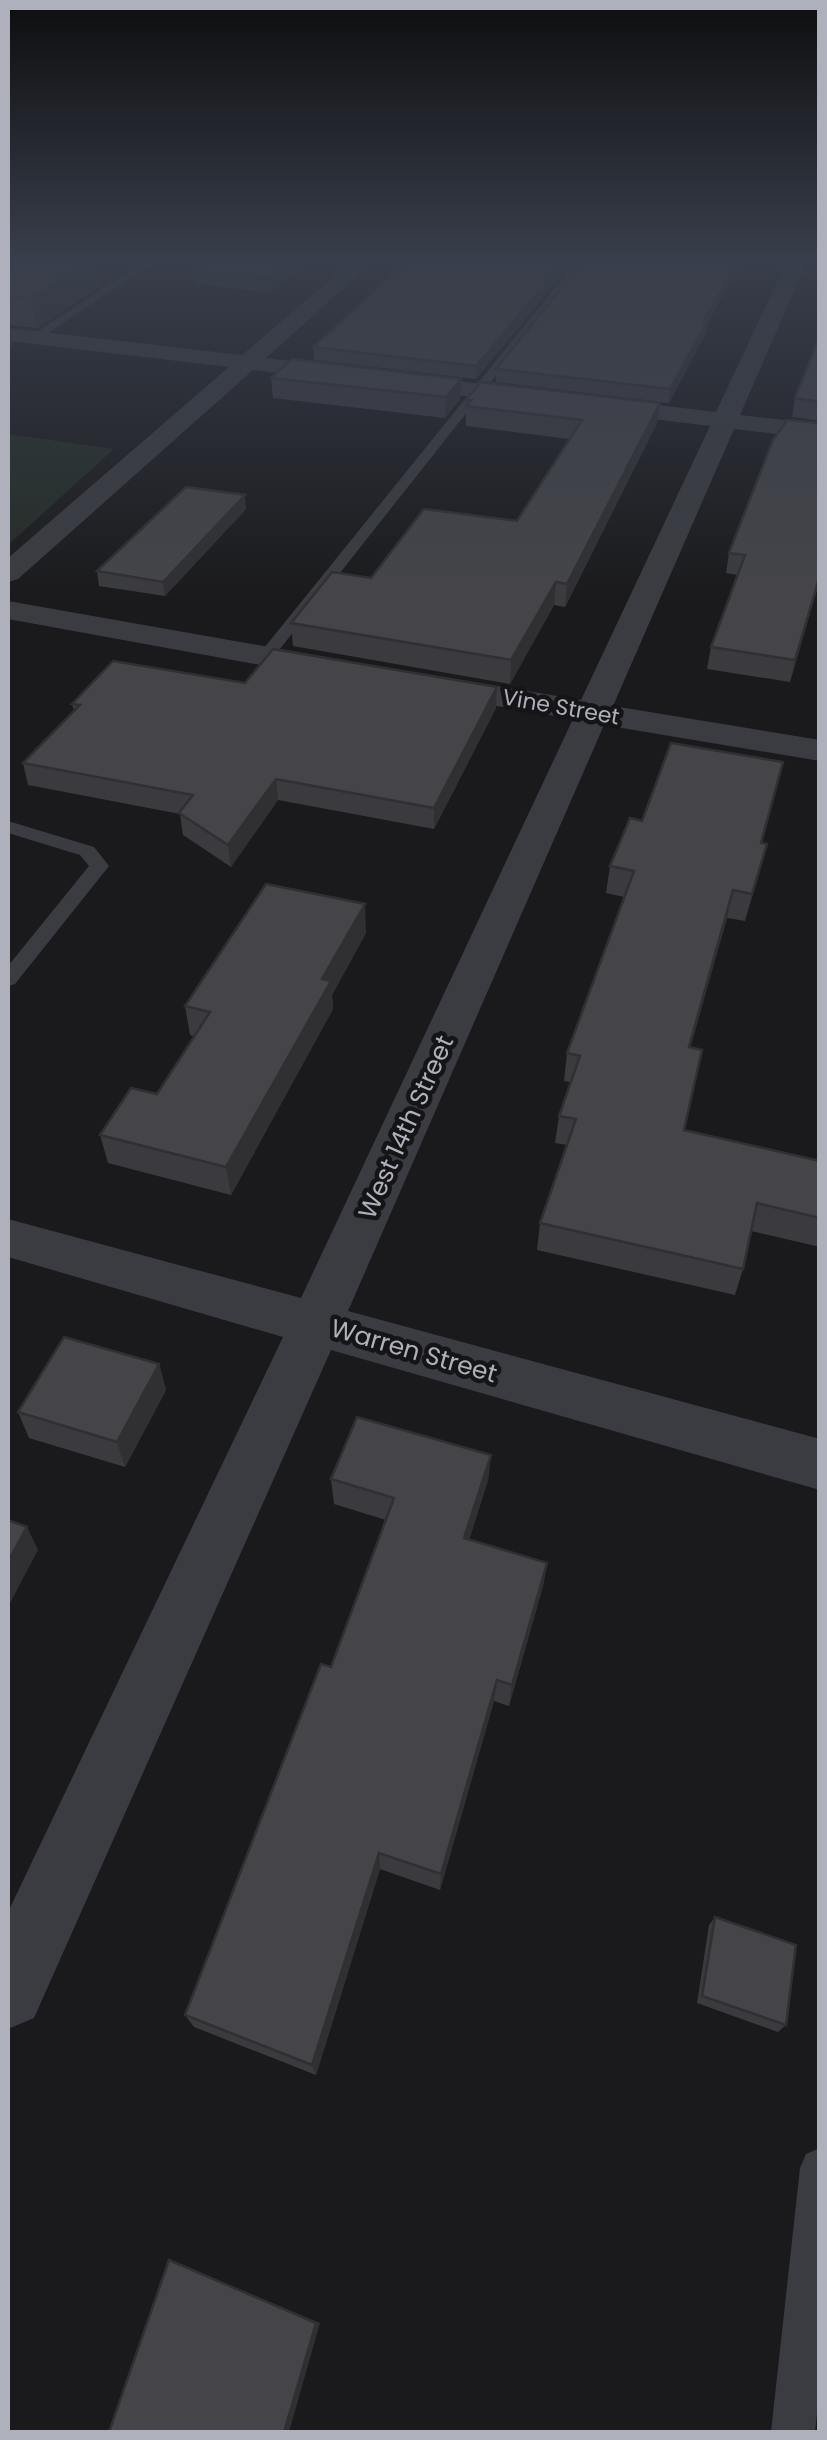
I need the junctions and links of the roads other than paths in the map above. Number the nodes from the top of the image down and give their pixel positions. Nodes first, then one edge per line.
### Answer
1 (236, 373) edge
2 (328, 373) edge
3 (492, 373) edge
4 (747, 373) edge
5 (478, 391) junction
6 (725, 421) junction
7 (820, 432) edge
8 (8, 573) edge
9 (8, 610) edge
10 (266, 656) junction
11 (362, 673) edge
12 (401, 679) edge
13 (594, 712) junction
14 (820, 751) edge
15 (8, 827) edge
16 (8, 979) edge
17 (8, 1238) edge
18 (316, 1324) junction
19 (820, 1465) edge
20 (8, 1992) edge
21 (820, 2168) edge
22 (793, 2432) edge

1 - 8 street
2 - 5 street
3 - 5 lane
4 - 6 street, West 14th Street
5 - 6 street
5 - 10 lane
6 - 7 street
6 - 13 street, West 14th Street
9 - 10 street
10 - 11 street
12 - 13 street, Vine Street
13 - 14 street, Vine Street
13 - 18 street, West 14th Street
15 - 16 lane
17 - 18 street, Warren Street
18 - 19 street, Warren Street
18 - 20 street, West 14th Street
21 - 22 lane

